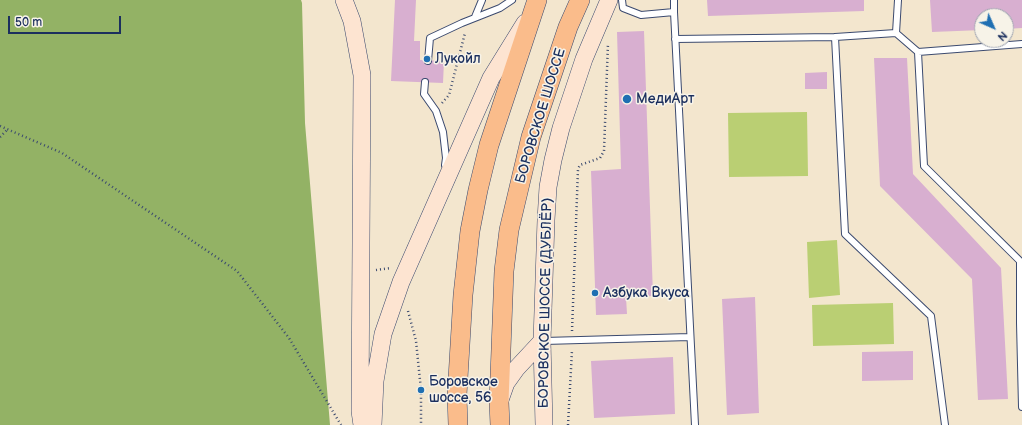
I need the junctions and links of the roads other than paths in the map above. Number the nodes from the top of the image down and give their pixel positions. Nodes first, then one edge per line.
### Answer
1 (344, 0) edge
2 (482, 0) edge
3 (512, 0) edge
4 (580, 0) edge
5 (609, 0) edge
6 (622, 0) edge
7 (674, 0) edge
8 (898, 0) edge
9 (534, 6) edge
10 (674, 12) junction
11 (475, 17) junction
12 (896, 33) junction
13 (834, 37) junction
14 (675, 39) junction
15 (1022, 44) edge
16 (918, 52) junction
17 (428, 61) dead end
18 (425, 82) dead end
19 (441, 189) junction
20 (690, 337) junction
21 (542, 341) junction
22 (499, 402) junction
23 (1022, 407) edge
24 (362, 425) edge
25 (373, 425) edge
26 (458, 425) edge
27 (500, 425) edge
28 (544, 425) edge
29 (695, 425) edge
30 (946, 425) edge

1 - 24 street
2 - 11 lane
3 - 11 lane
4 - 22 main road, БОРОВСКОЕ ШОССЕ
5 - 21 street, БОРОВСКОЕ ШОССЕ (ДУБЛЁР)
6 - 10 lane
7 - 10 lane
8 - 12 lane
9 - 19 street
9 - 26 main road
10 - 14 lane
11 - 17 lane
12 - 13 lane
12 - 16 lane
13 - 14 lane
13 - 30 lane
14 - 20 lane
15 - 16 lane
16 - 23 lane
18 - 19 lane
19 - 25 street
20 - 21 lane
20 - 29 lane
21 - 22 street
21 - 28 street, БОРОВСКОЕ ШОССЕ (ДУБЛЁР)
22 - 27 main road, БОРОВСКОЕ ШОССЕ

